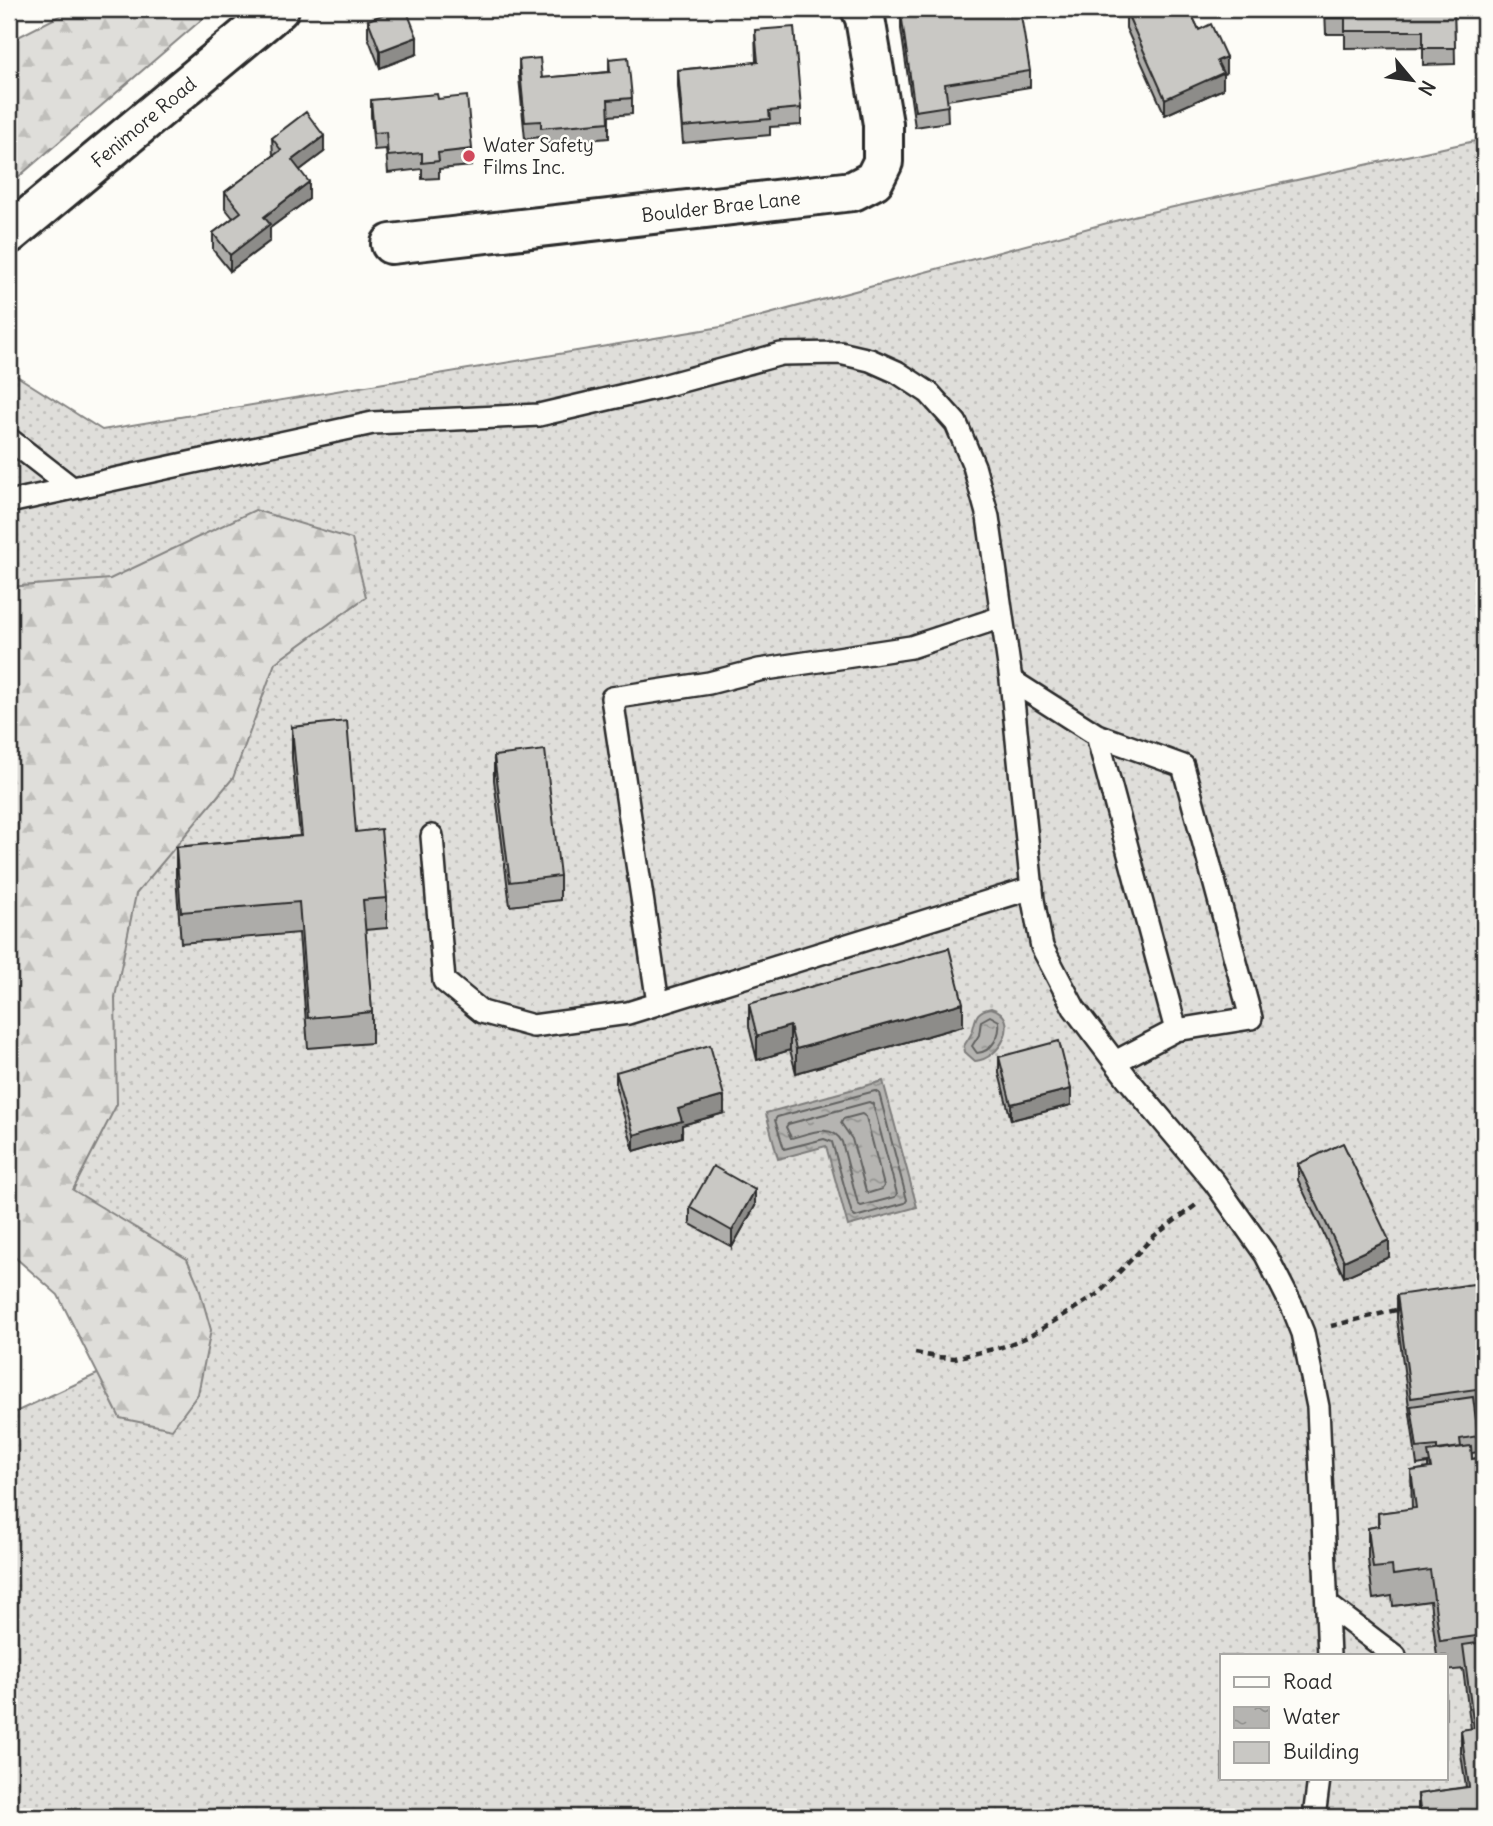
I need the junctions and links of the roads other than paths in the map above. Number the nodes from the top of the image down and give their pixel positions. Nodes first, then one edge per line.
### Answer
1 (279, 9) edge
2 (861, 9) edge
3 (9, 234) edge
4 (391, 244) dead end
5 (9, 439) edge
6 (72, 488) junction
7 (9, 502) edge
8 (1002, 617) junction
9 (1011, 680) junction
10 (1097, 735) junction
11 (432, 836) dead end
12 (1032, 888) junction
13 (658, 1003) junction
14 (1176, 1030) junction
15 (1115, 1062) junction
16 (1328, 1605) junction
17 (1329, 1654) edge
18 (1392, 1654) edge
19 (1319, 1780) edge
20 (1314, 1817) edge

1 - 3 street, Fenimore Road
2 - 4 street, Boulder Brae Lane
5 - 6 lane
6 - 7 lane
6 - 8 lane
8 - 9 lane
8 - 13 lane
9 - 10 lane
9 - 12 lane
10 - 14 lane
10 - 14 lane
11 - 13 lane
12 - 13 lane
12 - 15 lane
14 - 15 lane
15 - 16 lane
16 - 17 lane
16 - 18 lane
19 - 20 lane

